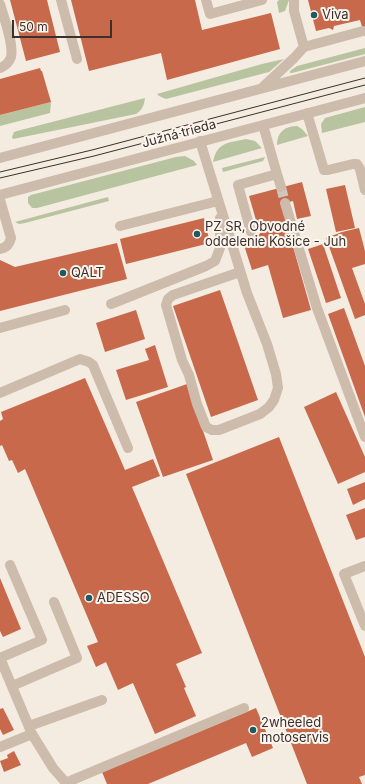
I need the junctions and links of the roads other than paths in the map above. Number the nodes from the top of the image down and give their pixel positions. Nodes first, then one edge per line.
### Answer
1 (61, 0) edge
2 (206, 0) edge
3 (262, 0) edge
4 (294, 0) edge
5 (0, 4) edge
6 (363, 31) dead end
7 (304, 47) junction
8 (77, 59) dead end
9 (365, 61) edge
10 (0, 68) edge
11 (261, 89) junction
12 (365, 98) edge
13 (307, 113) junction
14 (263, 125) junction
15 (200, 141) junction
16 (0, 158) edge
17 (277, 174) junction
18 (281, 187) tunnel mouth
19 (365, 190) edge
20 (0, 195) edge
21 (0, 200) edge
22 (285, 203) tunnel mouth
23 (219, 205) junction
24 (120, 226) dead end
25 (251, 232) dead end
26 (0, 249) edge
27 (240, 272) junction
28 (112, 304) dead end
29 (65, 310) dead end
30 (0, 328) edge
31 (0, 393) edge
32 (365, 437) edge
33 (128, 448) dead end
34 (10, 565) dead end
35 (365, 566) edge
36 (54, 602) dead end
37 (365, 626) edge
38 (0, 658) edge
39 (12, 686) junction
40 (102, 700) dead end
41 (244, 708) dead end
42 (31, 730) junction
43 (0, 747) edge
44 (66, 783) edge

1 - 8 street
2 - 3 street
4 - 7 street
5 - 10 street
6 - 7 street
7 - 11 street
9 - 11 street, Južná trieda
11 - 16 street, Južná trieda
12 - 13 street, Južná trieda
13 - 14 street, Južná trieda
13 - 19 street
14 - 15 street, Južná trieda
14 - 17 street
15 - 20 street, Južná trieda
15 - 23 street
17 - 18 street
17 - 25 street
21 - 26 street
22 - 32 street
23 - 24 street
23 - 27 street
23 - 28 street
27 - 27 street
29 - 30 street
31 - 33 street
34 - 38 street
35 - 37 street
36 - 39 street
38 - 39 street
39 - 42 street
40 - 42 street
41 - 44 street
42 - 43 street
42 - 44 street

